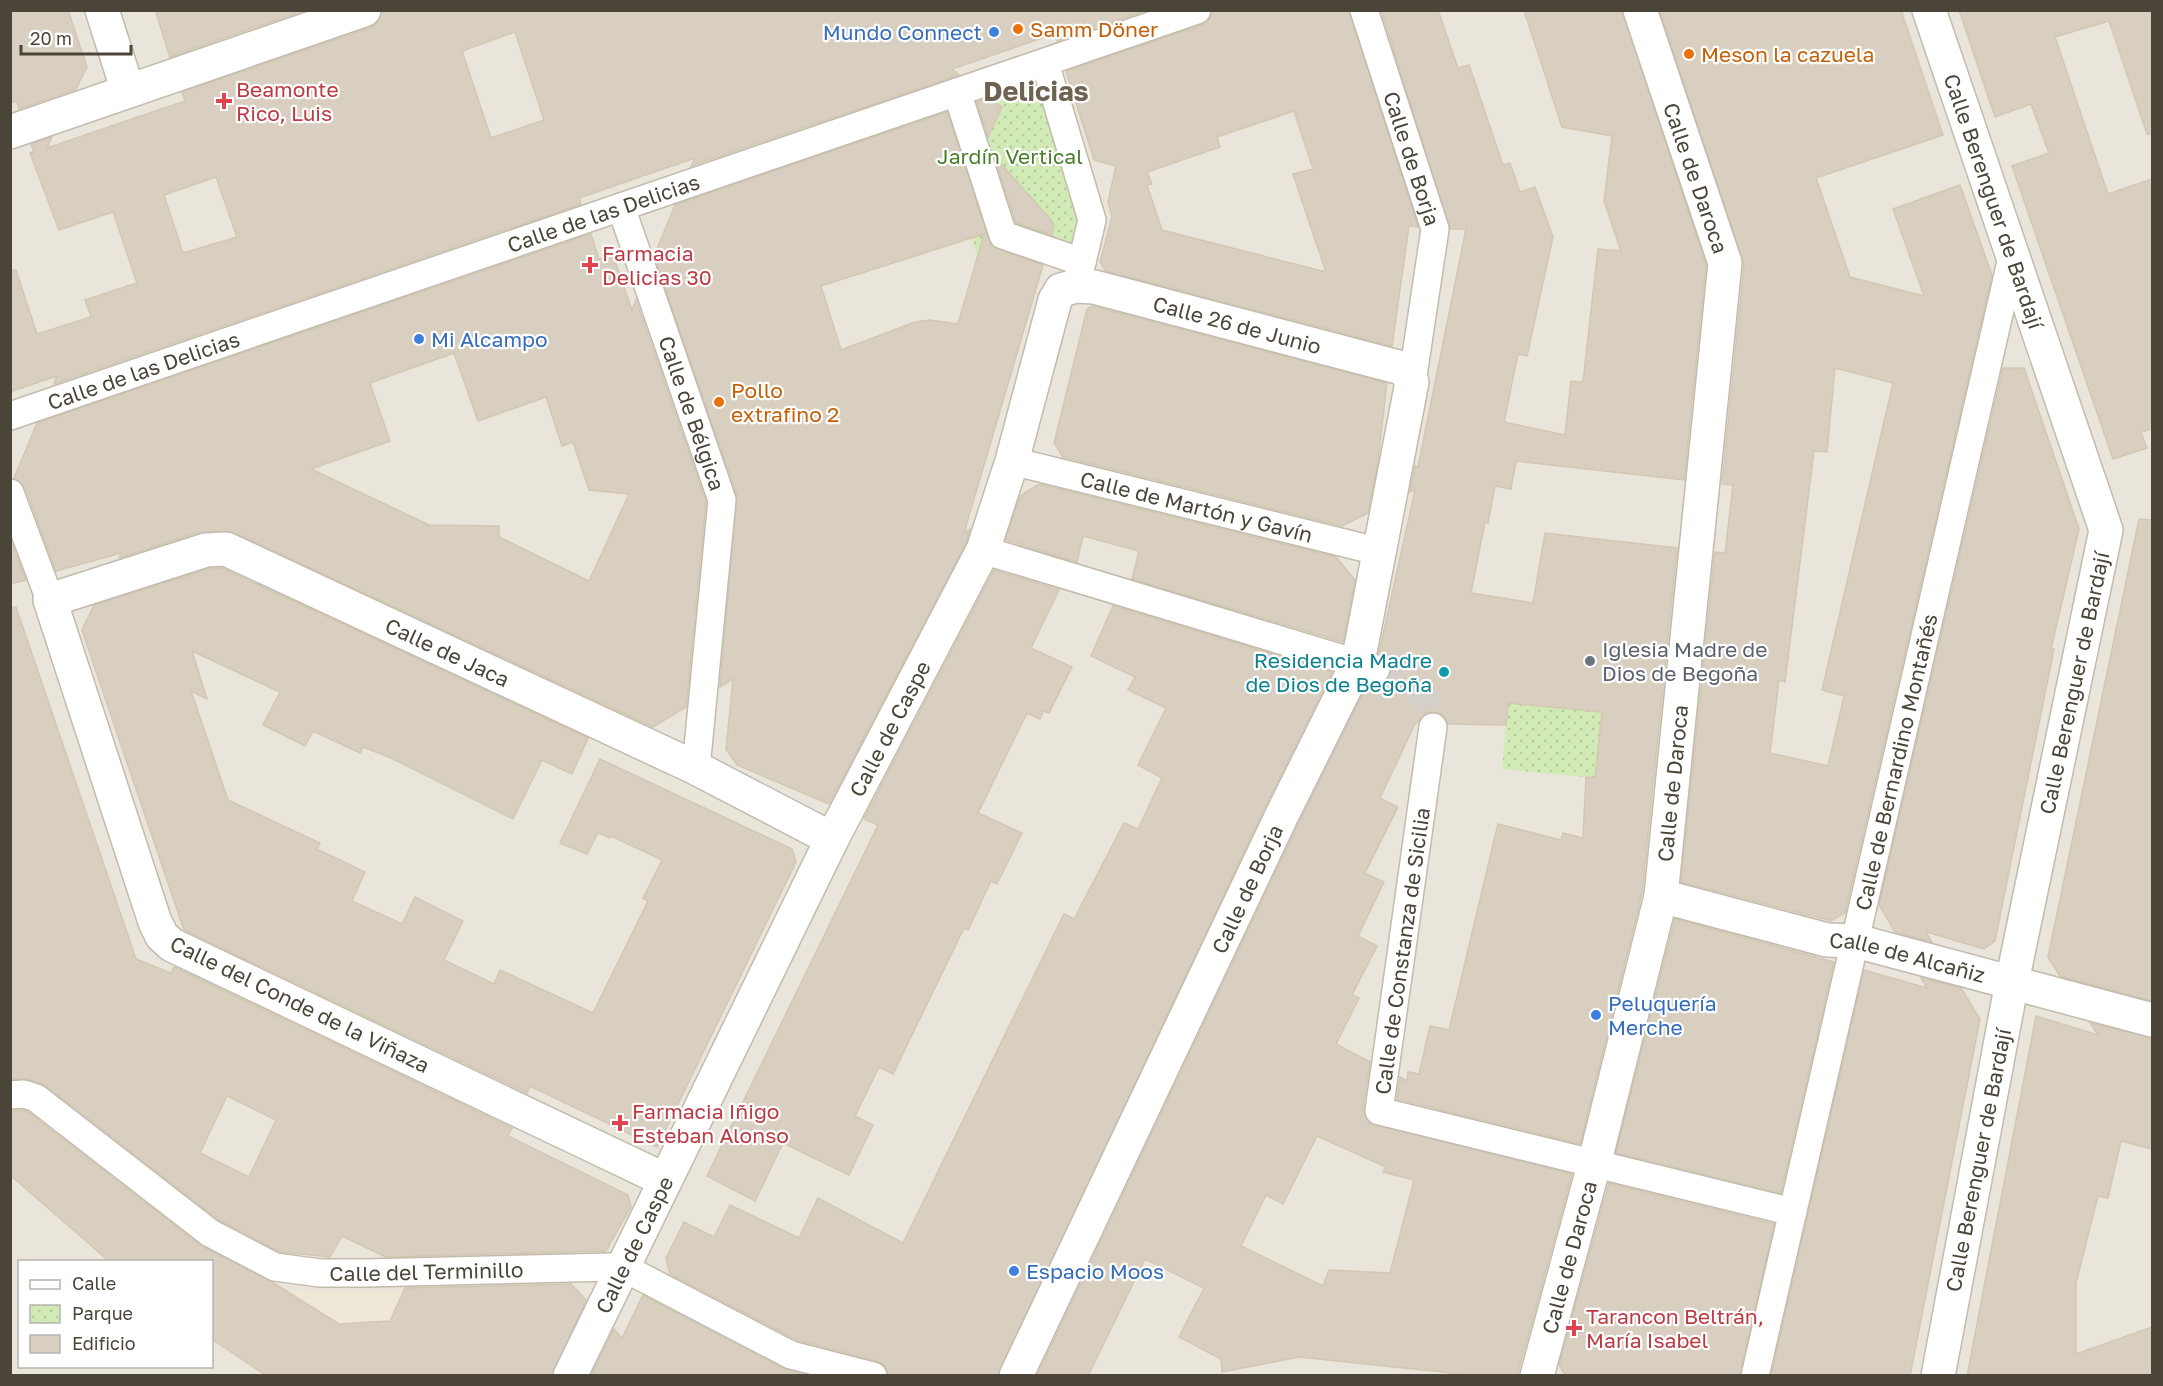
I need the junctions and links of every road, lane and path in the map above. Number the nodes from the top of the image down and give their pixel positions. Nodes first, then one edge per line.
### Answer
1 (102, 10) edge
2 (364, 10) edge
3 (1197, 10) edge
4 (1364, 10) edge
5 (1640, 10) edge
6 (1929, 10) edge
7 (1045, 63) junction
8 (128, 91) junction
9 (957, 92) junction
10 (10, 132) edge
11 (621, 207) junction
12 (2013, 253) junction
13 (1079, 274) junction
14 (1405, 374) junction
15 (10, 416) edge
16 (1012, 460) junction
17 (10, 493) edge
18 (983, 550) junction
19 (1381, 552) junction
20 (50, 600) junction
21 (1367, 665) junction
22 (1433, 727) tunnel mouth
23 (696, 768) junction
24 (832, 839) junction
25 (1662, 896) junction
26 (1856, 940) junction
27 (2012, 982) junction
28 (2152, 1020) edge
29 (10, 1095) edge
30 (1594, 1165) junction
31 (665, 1180) junction
32 (1793, 1212) junction
33 (621, 1268) junction
34 (570, 1376) edge
35 (873, 1376) edge
36 (1016, 1376) edge
37 (1537, 1376) edge
38 (1755, 1376) edge
39 (1938, 1376) edge

1 - 8 street
2 - 8 street
3 - 7 street, Calle de las Delicias
4 - 14 street, Calle de Borja
5 - 25 street, Calle de Daroca
6 - 12 street, Calle Berenguer de Bardají
7 - 9 street, Calle de las Delicias
7 - 13 street
8 - 10 street
9 - 11 street, Calle de las Delicias
9 - 13 street
11 - 15 street, Calle de las Delicias
11 - 23 street, Calle de Bélgica
12 - 26 street, Calle de Bernardino Montañés
12 - 27 street, Calle Berenguer de Bardají
13 - 14 street, Calle 26 de Junio
13 - 16 street, Calle de Caspe
14 - 19 street, Calle de Borja
16 - 18 street, Calle de Caspe
16 - 19 street, Calle de Martón y Gavín
17 - 20 street, Calle del Conde de la Viñaza
18 - 21 street
18 - 24 street, Calle de Caspe
19 - 21 street, Calle de Borja
20 - 23 street, Calle de Jaca
20 - 31 street, Calle del Conde de la Viñaza
21 - 36 street, Calle de Borja
22 - 30 street, Calle de Constanza de Sicilia
23 - 24 street, Calle de Jaca
24 - 31 street, Calle de Caspe
25 - 26 street, Calle de Alcañiz
25 - 30 street, Calle de Daroca
26 - 27 street, Calle de Alcañiz
26 - 32 street, Calle de Bernardino Montañés
27 - 28 street, Calle de Alcañiz
27 - 39 street, Calle Berenguer de Bardají
29 - 33 street, Calle del Terminillo
30 - 32 street, Calle de Constanza de Sicilia
30 - 37 street, Calle de Daroca
31 - 33 street, Calle de Caspe
32 - 38 street, Calle de Bernardino Montañés
33 - 34 street, Calle de Caspe
33 - 35 street, Calle del Terminillo

